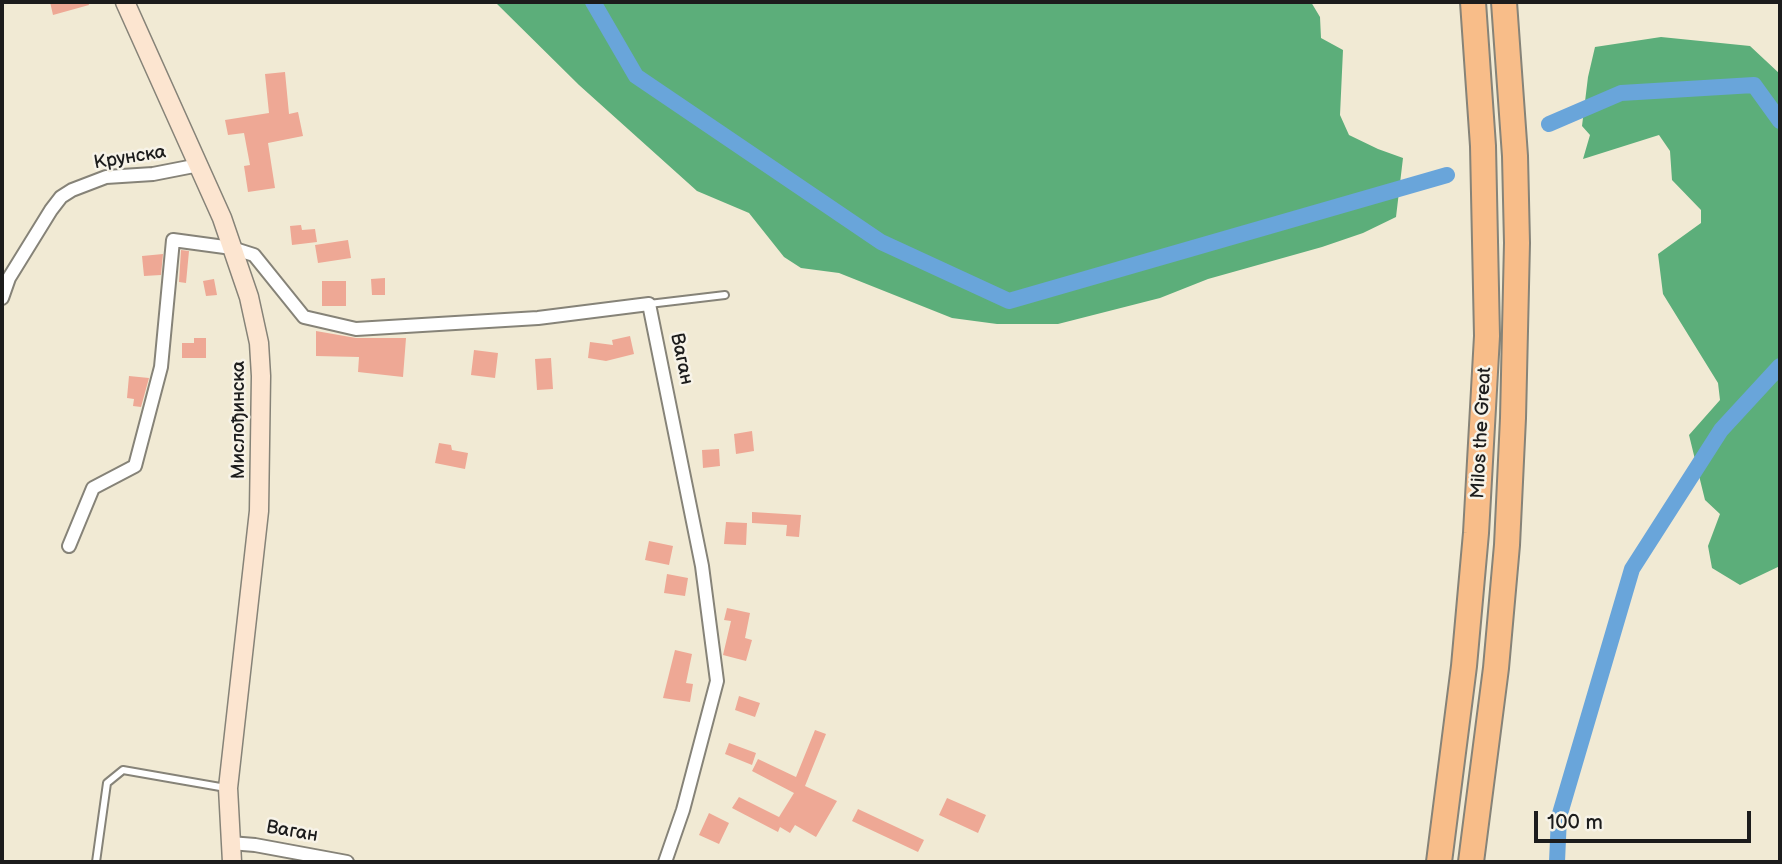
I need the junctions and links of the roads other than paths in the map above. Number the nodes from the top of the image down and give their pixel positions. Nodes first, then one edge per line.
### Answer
1 (125, 2) edge
2 (1474, 2) edge
3 (1504, 2) edge
4 (200, 165) junction
5 (232, 248) junction
6 (725, 295) dead end
7 (2, 298) edge
8 (649, 304) junction
9 (69, 545) dead end
10 (228, 788) junction
11 (230, 843) junction
12 (96, 862) edge
13 (232, 862) edge
14 (347, 862) edge
15 (666, 862) edge
16 (1439, 862) edge
17 (1471, 862) edge

1 - 4 main road, Мислођинска
2 - 16 highway, Milos the Great
3 - 17 highway, Milos the Great
4 - 5 main road, Мислођинска
4 - 7 street, Крунска
5 - 8 street
5 - 9 street
5 - 10 main road, Мислођинска
6 - 8 lane
8 - 15 street, Ваган
10 - 11 main road, Мислођинска
10 - 12 lane
11 - 13 main road, Мислођинска
11 - 14 street, Ваган

